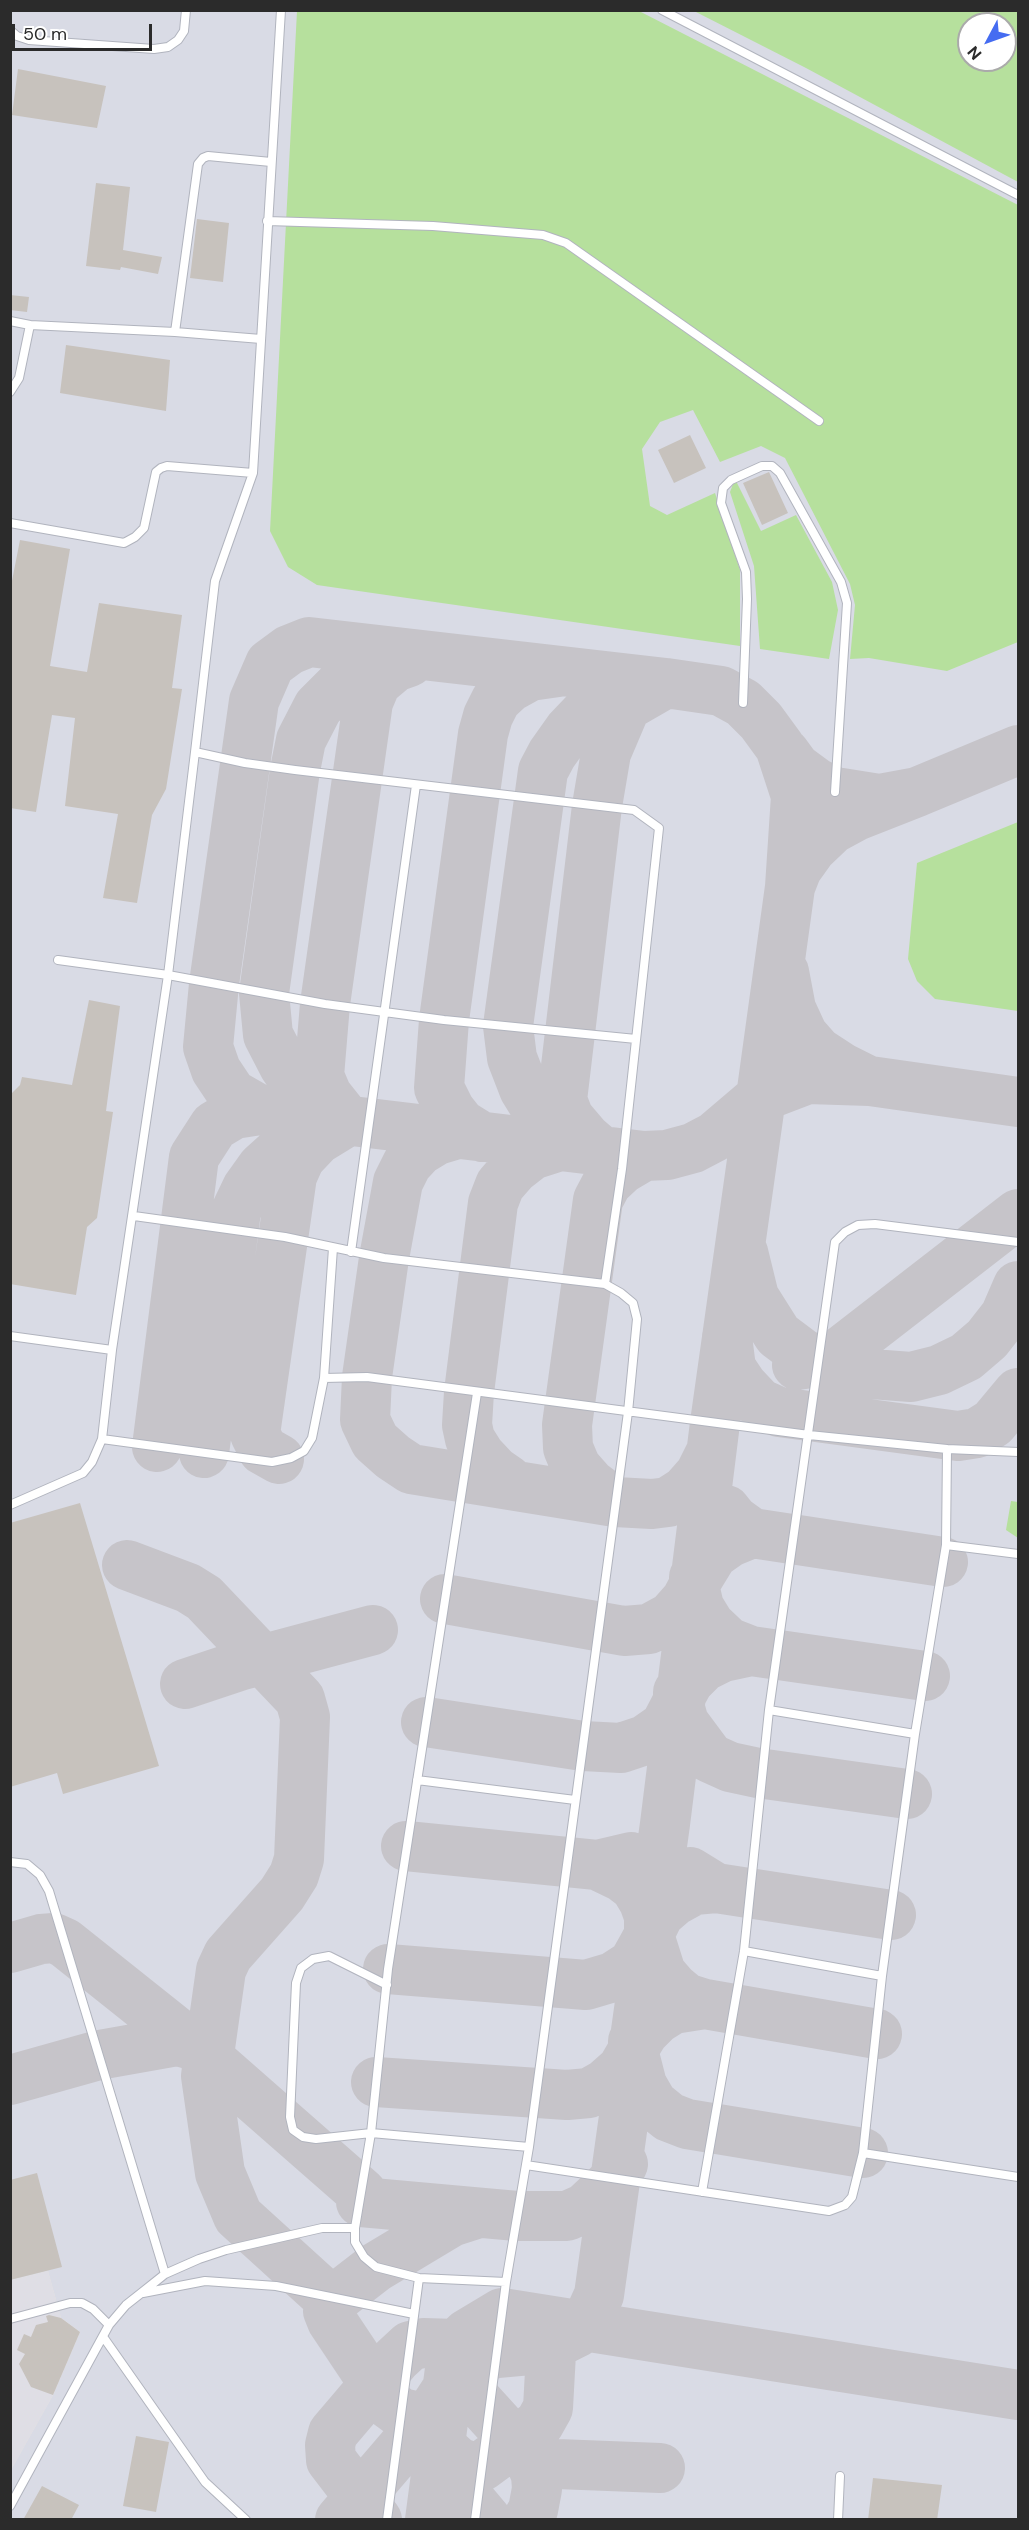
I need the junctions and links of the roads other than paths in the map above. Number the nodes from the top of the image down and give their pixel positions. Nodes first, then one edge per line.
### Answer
1 (186, 10) edge
2 (281, 10) edge
3 (662, 10) edge
4 (10, 30) edge
5 (271, 162) junction
6 (1018, 195) edge
7 (267, 221) junction
8 (10, 321) edge
9 (30, 326) junction
10 (174, 332) junction
11 (261, 339) junction
12 (10, 392) edge
13 (819, 421) dead end
14 (253, 473) junction
15 (10, 523) edge
16 (743, 703) dead end
17 (195, 752) junction
18 (416, 785) junction
19 (835, 792) dead end
20 (58, 960) dead end
21 (168, 975) junction
22 (385, 1011) junction
23 (636, 1039) junction
24 (134, 1216) junction
25 (1018, 1242) edge
26 (333, 1248) junction
27 (351, 1252) junction
28 (605, 1284) junction
29 (10, 1336) edge
30 (112, 1350) junction
31 (324, 1378) junction
32 (477, 1393) junction
33 (628, 1412) junction
34 (809, 1436) junction
35 (102, 1439) junction
36 (947, 1449) junction
37 (1018, 1452) edge
38 (10, 1505) edge
39 (946, 1545) junction
40 (1018, 1554) edge
41 (769, 1710) junction
42 (915, 1734) junction
43 (417, 1780) junction
44 (575, 1800) junction
45 (10, 1862) edge
46 (744, 1951) junction
47 (882, 1976) junction
48 (387, 1985) junction
49 (372, 2133) junction
50 (529, 2147) junction
51 (863, 2153) junction
52 (525, 2165) junction
53 (1018, 2177) edge
54 (702, 2192) junction
55 (355, 2228) junction
56 (165, 2274) junction
57 (419, 2278) junction
58 (506, 2282) junction
59 (140, 2294) junction
60 (414, 2314) junction
61 (10, 2319) edge
62 (110, 2325) junction
63 (104, 2338) junction
64 (840, 2476) dead end
65 (10, 2506) edge
66 (246, 2520) edge
67 (387, 2520) edge
68 (476, 2520) edge
69 (838, 2520) edge

1 - 4 lane
2 - 5 lane
3 - 6 lane
5 - 7 lane
5 - 10 lane
7 - 11 lane
7 - 13 lane
8 - 9 lane
9 - 10 lane
9 - 12 lane
10 - 11 lane
11 - 14 lane
14 - 15 lane
14 - 17 lane
16 - 19 lane
17 - 18 lane
17 - 21 lane
18 - 22 lane
18 - 23 lane
20 - 21 lane
21 - 22 lane
21 - 24 lane
22 - 23 lane
22 - 27 lane
23 - 28 lane
24 - 26 lane
24 - 30 lane
25 - 34 lane
26 - 27 lane
26 - 31 lane
27 - 28 lane
28 - 33 lane
29 - 30 lane
30 - 35 lane
31 - 32 lane
31 - 35 lane
32 - 33 lane
32 - 43 lane
33 - 34 lane
33 - 44 lane
34 - 36 lane
34 - 41 lane
35 - 38 lane
36 - 37 lane
36 - 39 lane
39 - 40 lane
39 - 42 lane
41 - 42 lane
41 - 46 lane
42 - 47 lane
43 - 44 lane
43 - 48 lane
44 - 50 lane
45 - 56 lane
46 - 47 lane
46 - 54 lane
47 - 51 lane
48 - 49 lane
48 - 49 lane
49 - 50 lane
49 - 55 lane
50 - 52 lane
51 - 53 lane
51 - 54 lane
52 - 54 lane
52 - 58 lane
55 - 56 lane
55 - 57 lane
56 - 59 lane
57 - 58 lane
57 - 60 lane
58 - 68 lane
59 - 60 lane
59 - 62 lane
60 - 67 lane
61 - 62 lane
62 - 63 lane
63 - 65 lane
63 - 66 lane
64 - 69 lane

